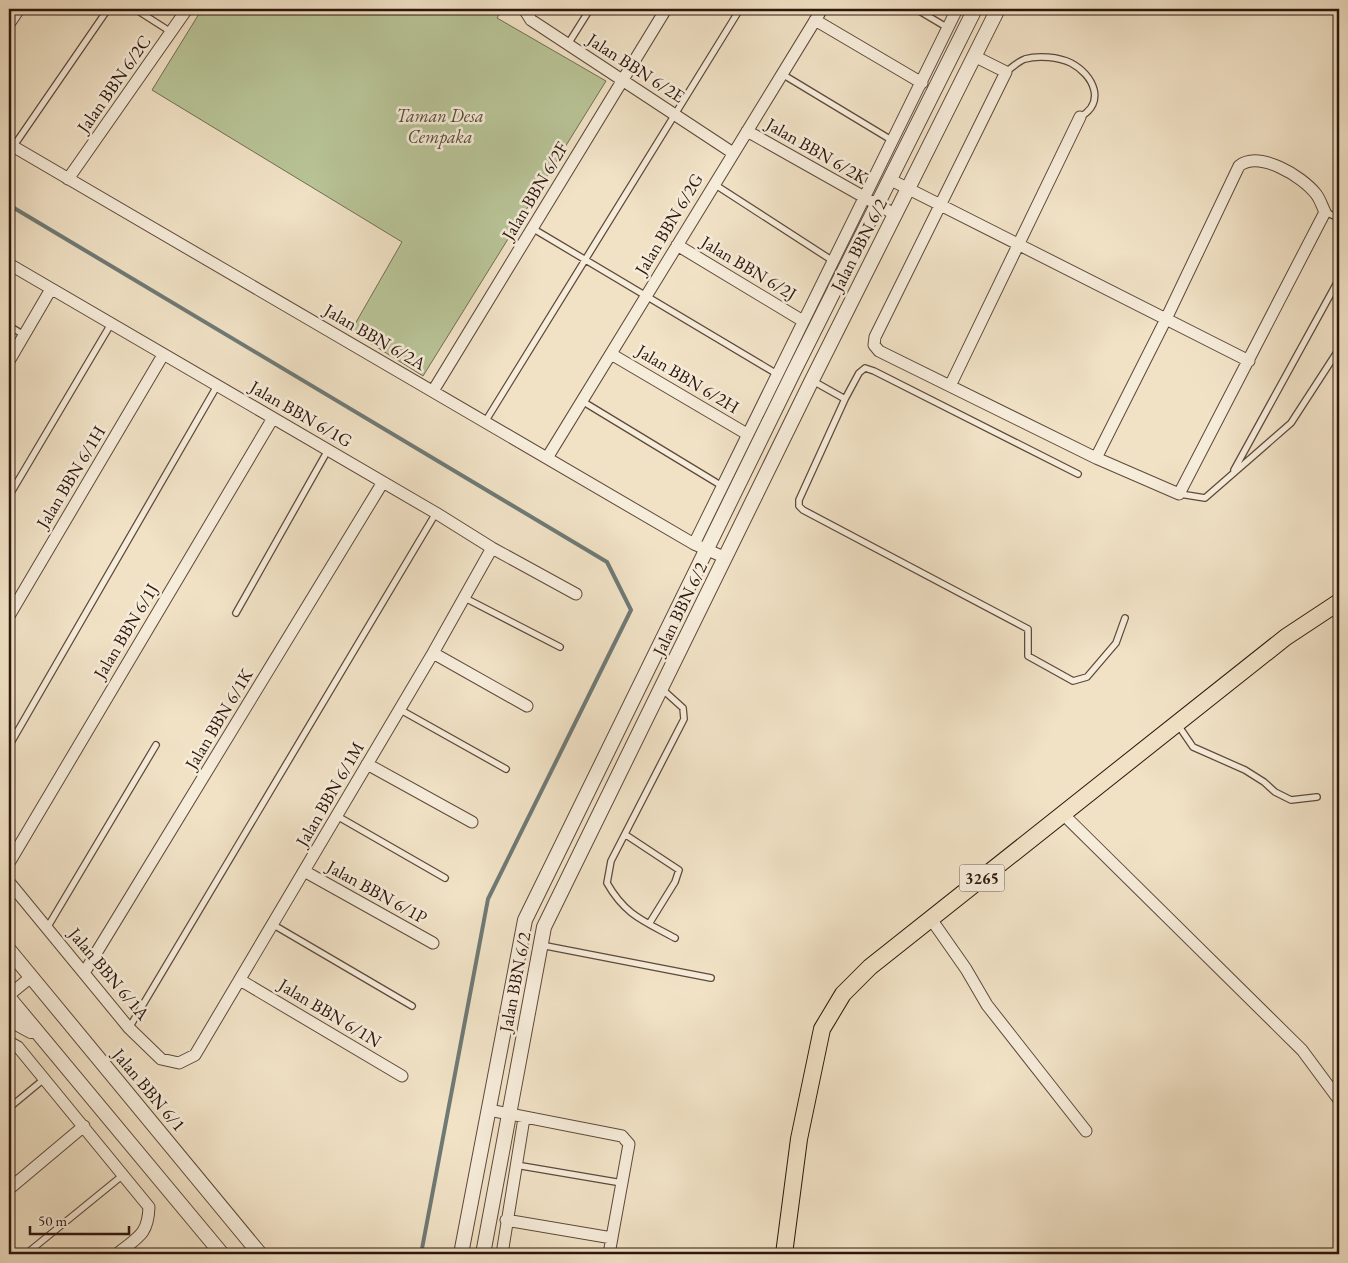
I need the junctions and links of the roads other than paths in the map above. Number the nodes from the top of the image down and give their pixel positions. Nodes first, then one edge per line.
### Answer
1 (19, 9) edge
2 (108, 9) edge
3 (136, 9) edge
4 (187, 9) edge
5 (524, 9) edge
6 (590, 9) edge
7 (666, 9) edge
8 (740, 9) edge
9 (822, 9) edge
10 (916, 9) edge
11 (957, 9) edge
12 (975, 9) edge
13 (998, 9) edge
14 (815, 20) junction
15 (9, 24) edge
16 (948, 28) junction
17 (171, 32) junction
18 (568, 44) junction
19 (974, 56) junction
20 (1006, 72) junction
21 (782, 74) junction
22 (623, 80) junction
23 (922, 84) junction
24 (674, 114) junction
25 (1080, 118) joint
26 (747, 131) junction
27 (893, 141) junction
28 (11, 146) edge
29 (733, 153) junction
30 (68, 179) junction
31 (891, 180) junction
32 (714, 184) junction
33 (909, 190) junction
34 (864, 199) junction
35 (877, 206) junction
36 (939, 206) junction
37 (1325, 212) junction
38 (896, 215) junction
39 (1339, 218) edge
40 (532, 228) junction
41 (677, 245) junction
42 (1017, 245) junction
43 (584, 260) junction
44 (833, 261) junction
45 (9, 264) edge
46 (1339, 279) edge
47 (51, 289) junction
48 (645, 297) junction
49 (1166, 319) junction
50 (803, 321) junction
51 (111, 324) junction
52 (9, 326) edge
53 (24, 335) junction
54 (1339, 349) edge
55 (611, 354) junction
56 (164, 355) junction
57 (9, 361) edge
58 (1249, 361) junction
59 (777, 374) junction
60 (812, 380) junction
61 (217, 386) junction
62 (950, 386) junction
63 (433, 391) junction
64 (845, 399) junction
65 (582, 401) junction
66 (273, 418) junction
67 (485, 422) junction
68 (747, 434) junction
69 (328, 450) junction
70 (548, 458) junction
71 (1096, 458) junction
72 (1078, 474) dead end
73 (1231, 475) junction
74 (383, 482) junction
75 (722, 486) junction
76 (1179, 494) junction
77 (9, 496) edge
78 (436, 513) junction
79 (701, 546) junction
80 (492, 548) junction
81 (726, 558) junction
82 (576, 594) dead end
83 (465, 598) junction
84 (1339, 602) edge
85 (236, 613) dead end
86 (9, 616) edge
87 (1125, 618) dead end
88 (560, 647) dead end
89 (433, 653) junction
90 (662, 689) junction
91 (527, 706) dead end
92 (399, 709) junction
93 (1178, 725) junction
94 (156, 745) dead end
95 (9, 746) edge
96 (367, 764) junction
97 (506, 769) dead end
98 (1317, 797) dead end
99 (1062, 814) junction
100 (337, 816) junction
101 (472, 822) dead end
102 (626, 835) junction
103 (9, 863) edge
104 (304, 871) junction
105 (445, 878) dead end
106 (9, 882) edge
107 (931, 919) junction
108 (272, 924) junction
109 (649, 924) junction
110 (47, 928) junction
111 (675, 938) dead end
112 (433, 943) dead end
113 (541, 944) junction
114 (9, 950) edge
115 (84, 974) junction
116 (31, 977) junction
117 (711, 978) dead end
118 (240, 980) junction
119 (9, 996) edge
120 (412, 1006) dead end
121 (9, 1019) edge
122 (129, 1028) junction
123 (44, 1040) junction
124 (13, 1045) edge
125 (194, 1055) joint
126 (402, 1076) dead end
127 (44, 1078) junction
128 (1339, 1100) edge
129 (9, 1108) edge
130 (488, 1110) junction
131 (509, 1113) junction
132 (524, 1118) junction
133 (84, 1126) junction
134 (1086, 1131) dead end
135 (516, 1165) junction
136 (124, 1174) junction
137 (622, 1183) junction
138 (9, 1189) edge
139 (506, 1220) junction
140 (612, 1238) junction
141 (26, 1254) edge
142 (117, 1254) edge
143 (222, 1254) edge
144 (260, 1254) edge
145 (461, 1254) edge
146 (483, 1254) edge
147 (502, 1254) edge
148 (609, 1254) edge
149 (784, 1254) edge

1 - 15 street
2 - 28 lane
3 - 17 lane
4 - 17 street, Jalan BBN 6/2C
5 - 18 street, Jalan BBN 6/2E
6 - 18 lane
7 - 22 street, Jalan BBN 6/2F
8 - 24 lane
9 - 14 street, Jalan BBN 6/2G
10 - 16 lane
11 - 16 street
12 - 31 street, Jalan BBN 6/2
13 - 19 street, Jalan BBN 6/2
14 - 21 street, Jalan BBN 6/2G
14 - 23 street
16 - 23 street
17 - 30 street, Jalan BBN 6/2C
18 - 22 street, Jalan BBN 6/2E
19 - 20 street
19 - 33 street, Jalan BBN 6/2
20 - 25 lane
20 - 36 street
21 - 26 street, Jalan BBN 6/2G
21 - 27 lane
22 - 24 street, Jalan BBN 6/2E
22 - 40 street, Jalan BBN 6/2F
23 - 27 street
24 - 29 street, Jalan BBN 6/2E
24 - 43 lane
25 - 42 street
26 - 29 street, Jalan BBN 6/2G
26 - 34 street, Jalan BBN 6/2K
27 - 34 street
28 - 30 street, Jalan BBN 6/2A
29 - 32 street, Jalan BBN 6/2G
30 - 63 street, Jalan BBN 6/2A
31 - 33 street
31 - 35 street, Jalan BBN 6/2
32 - 41 street, Jalan BBN 6/2G
32 - 44 lane
33 - 36 street
33 - 38 street, Jalan BBN 6/2
34 - 35 street, Jalan BBN 6/2K
34 - 44 street
35 - 38 street, Jalan BBN 6/2K
35 - 79 street, Jalan BBN 6/2
36 - 42 street
36 - 62 street
37 - 39 lane
37 - 49 street
37 - 58 street
38 - 60 street, Jalan BBN 6/2
40 - 43 lane
40 - 63 street, Jalan BBN 6/2F
41 - 48 street, Jalan BBN 6/2G
41 - 50 street, Jalan BBN 6/2J
42 - 49 street
42 - 62 street
43 - 48 lane
43 - 67 lane
44 - 50 street
45 - 47 street, Jalan BBN 6/1G
46 - 73 lane
47 - 51 street, Jalan BBN 6/1G
47 - 53 street
48 - 55 street, Jalan BBN 6/2G
48 - 59 lane
49 - 58 street
49 - 71 street
50 - 59 street
51 - 56 street, Jalan BBN 6/1G
51 - 77 lane
52 - 53 lane
53 - 57 street
54 - 73 lane
55 - 65 street, Jalan BBN 6/2G
55 - 68 street, Jalan BBN 6/2H
56 - 61 street, Jalan BBN 6/1G
56 - 86 street, Jalan BBN 6/1H
58 - 76 street
59 - 68 street
60 - 64 lane
60 - 81 street, Jalan BBN 6/2
61 - 66 street, Jalan BBN 6/1G
61 - 95 lane
62 - 71 street
63 - 67 street, Jalan BBN 6/2A
64 - 72 lane
64 - 87 lane
65 - 70 street, Jalan BBN 6/2G
65 - 75 lane
66 - 69 street, Jalan BBN 6/1G
66 - 103 street, Jalan BBN 6/1J
67 - 70 street, Jalan BBN 6/2A
68 - 75 street
69 - 74 street, Jalan BBN 6/1G
69 - 85 lane
70 - 79 street, Jalan BBN 6/2A
71 - 76 street
73 - 76 lane
74 - 78 street, Jalan BBN 6/1G
74 - 115 street, Jalan BBN 6/1K
75 - 79 street
78 - 80 street, Jalan BBN 6/1G
78 - 122 lane
79 - 81 street, Jalan BBN 6/2A
79 - 130 street, Jalan BBN 6/2
80 - 82 street, Jalan BBN 6/1G
80 - 83 street, Jalan BBN 6/1M
81 - 90 street, Jalan BBN 6/2
83 - 88 lane
83 - 89 street, Jalan BBN 6/1M
84 - 93 main road, 3265
89 - 91 street
89 - 92 street, Jalan BBN 6/1M
90 - 102 lane
90 - 113 street, Jalan BBN 6/2
92 - 96 street, Jalan BBN 6/1M
92 - 97 lane
93 - 98 lane
93 - 99 main road, 3265
94 - 110 lane
96 - 100 street, Jalan BBN 6/1M
96 - 101 street
99 - 107 main road, 3265
99 - 128 street
100 - 104 street, Jalan BBN 6/1M
100 - 105 lane
102 - 109 lane
102 - 109 lane
104 - 108 street, Jalan BBN 6/1M
104 - 112 street, Jalan BBN 6/1P
106 - 110 street, Jalan BBN 6/1A
107 - 134 street
107 - 149 main road, 3265
108 - 118 street, Jalan BBN 6/1M
108 - 120 lane
109 - 111 lane
110 - 115 street, Jalan BBN 6/1A
113 - 117 lane
113 - 131 street, Jalan BBN 6/2
114 - 116 street, Jalan BBN 6/1
115 - 122 street, Jalan BBN 6/1A
116 - 119 street
116 - 144 street, Jalan BBN 6/1
118 - 125 street, Jalan BBN 6/1M
118 - 126 street, Jalan BBN 6/1N
119 - 123 street
121 - 123 street
122 - 125 street, Jalan BBN 6/1A
123 - 143 street
124 - 127 street
127 - 129 lane
127 - 133 street
130 - 131 street
130 - 145 street, Jalan BBN 6/2
131 - 132 street
131 - 146 street, Jalan BBN 6/2
132 - 135 street
132 - 137 street
133 - 136 street
133 - 138 street
135 - 137 lane
135 - 139 street
136 - 141 lane
136 - 142 street
137 - 140 street
139 - 140 street
139 - 147 street
140 - 148 street

